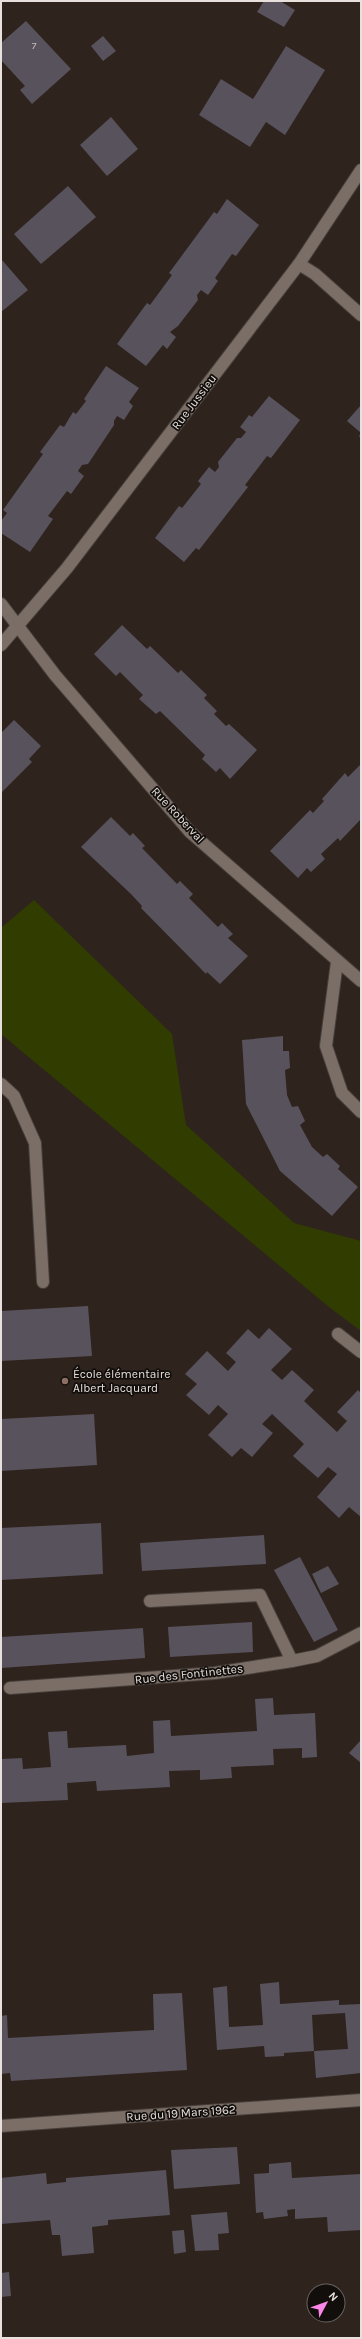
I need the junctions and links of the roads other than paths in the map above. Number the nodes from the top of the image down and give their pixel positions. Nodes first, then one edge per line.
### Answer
1 (361, 170) edge
2 (299, 264) junction
3 (361, 315) edge
4 (1, 604) edge
5 (18, 626) junction
6 (1, 644) edge
7 (337, 962) junction
8 (361, 981) edge
9 (1, 1084) edge
10 (361, 1112) edge
11 (43, 1282) dead end
12 (338, 1334) dead end
13 (361, 1352) edge
14 (150, 1601) dead end
15 (361, 1633) edge
16 (292, 1661) junction
17 (10, 1688) dead end
18 (361, 2100) edge
19 (1, 2126) edge

1 - 2 street, Rue Jussieu
2 - 3 street
2 - 5 street, Rue Jussieu
4 - 5 street, Rue Roberval
5 - 6 street, Rue Jussieu
5 - 7 street, Rue Roberval
7 - 8 street, Rue Roberval
7 - 10 street
9 - 11 street
12 - 13 street
14 - 16 street
15 - 16 street, Rue des Fontinettes
16 - 17 street, Rue des Fontinettes
18 - 19 street, Rue du 19 Mars 1962

